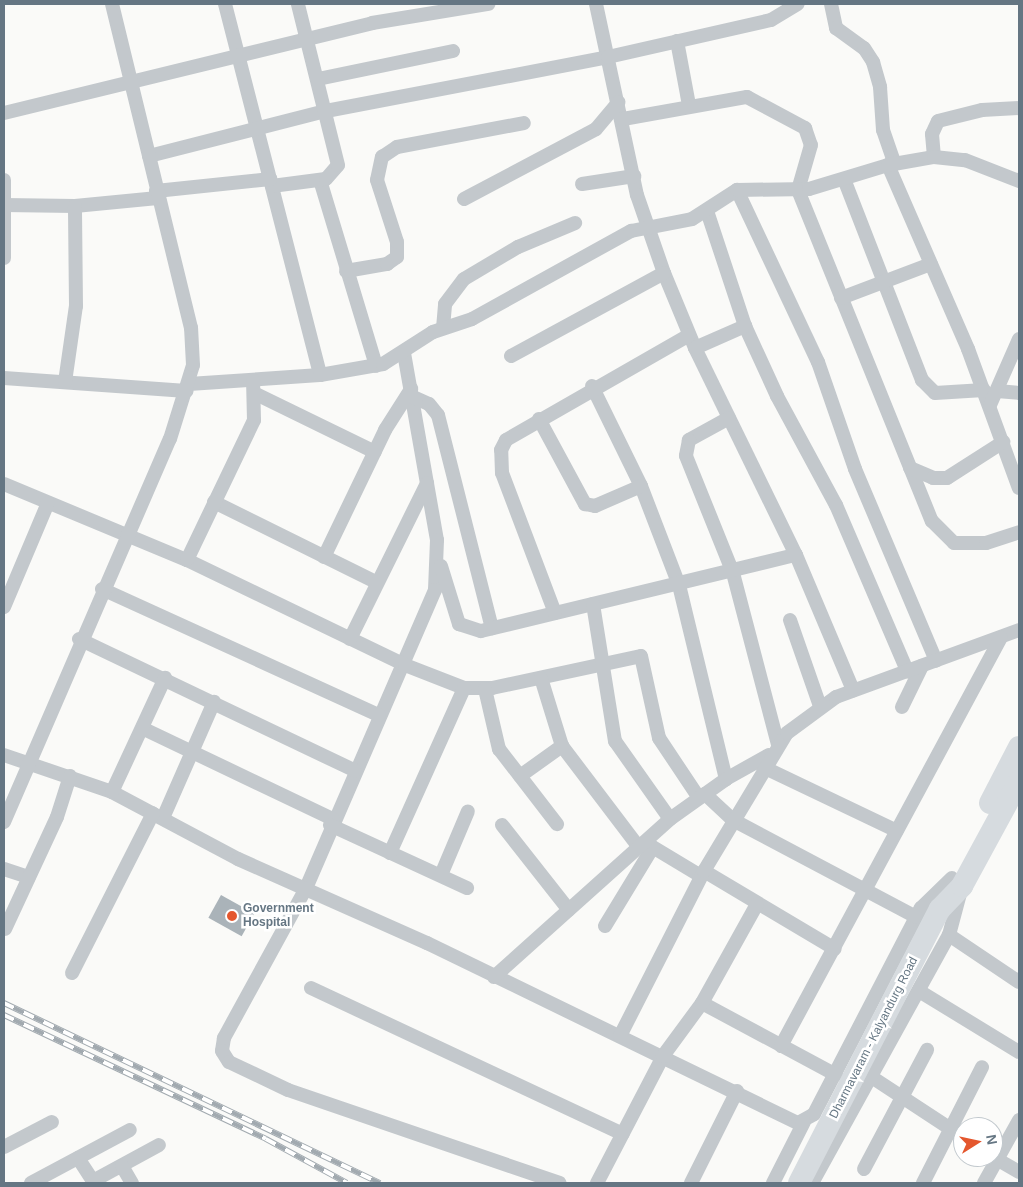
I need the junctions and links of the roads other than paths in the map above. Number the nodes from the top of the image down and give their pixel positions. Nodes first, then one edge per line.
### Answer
1 (112, 4) edge
2 (225, 4) edge
3 (298, 4) edge
4 (488, 4) edge
5 (596, 4) edge
6 (798, 4) edge
7 (831, 4) edge
8 (308, 41) junction
9 (677, 41) junction
10 (453, 51) dead end
11 (608, 57) junction
12 (239, 58) junction
13 (318, 79) junction
14 (132, 85) junction
15 (619, 102) junction
16 (689, 105) junction
17 (1019, 108) edge
18 (326, 111) junction
19 (4, 113) edge
20 (623, 119) junction
21 (524, 123) dead end
22 (257, 127) junction
23 (149, 156) junction
24 (934, 157) junction
25 (892, 164) junction
26 (634, 176) junction
27 (844, 179) junction
28 (4, 180) edge
29 (320, 180) junction
30 (1019, 181) edge
31 (271, 183) junction
32 (582, 184) dead end
33 (737, 190) junction
34 (798, 190) junction
35 (157, 194) junction
36 (464, 199) dead end
37 (5, 205) edge
38 (74, 206) junction
39 (707, 211) junction
40 (575, 223) dead end
41 (647, 225) junction
42 (4, 258) edge
43 (931, 264) junction
44 (346, 271) junction
45 (664, 273) junction
46 (882, 282) junction
47 (841, 298) junction
48 (745, 326) junction
49 (443, 328) junction
50 (689, 335) junction
51 (1019, 340) edge
52 (695, 348) junction
53 (404, 353) junction
54 (511, 356) dead end
55 (376, 366) junction
56 (320, 375) junction
57 (4, 378) edge
58 (66, 382) junction
59 (592, 386) junction
60 (188, 387) junction
61 (254, 387) junction
62 (990, 390) junction
63 (412, 393) junction
64 (1019, 393) edge
65 (539, 418) junction
66 (729, 418) junction
67 (1003, 442) junction
68 (375, 452) junction
69 (910, 468) junction
70 (427, 483) junction
71 (4, 484) edge
72 (641, 486) junction
73 (1019, 488) edge
74 (214, 502) junction
75 (48, 503) junction
76 (1019, 532) edge
77 (127, 534) junction
78 (796, 555) junction
79 (439, 556) junction
80 (324, 557) junction
81 (187, 560) junction
82 (733, 573) junction
83 (376, 582) junction
84 (679, 585) junction
85 (102, 589) junction
86 (593, 604) junction
87 (4, 607) edge
88 (555, 613) junction
89 (790, 620) dead end
90 (492, 628) junction
91 (1019, 630) edge
92 (1001, 638) junction
93 (79, 639) junction
94 (350, 639) junction
95 (936, 662) junction
96 (601, 663) junction
97 (404, 665) junction
98 (922, 666) junction
99 (907, 671) junction
100 (165, 678) junction
101 (541, 678) junction
102 (464, 688) junction
103 (485, 689) junction
104 (853, 690) junction
105 (214, 702) junction
106 (820, 706) junction
107 (902, 707) dead end
108 (379, 715) junction
109 (144, 729) junction
110 (562, 746) junction
111 (1019, 747) edge
112 (774, 749) junction
113 (193, 753) junction
114 (4, 756) edge
115 (26, 762) junction
116 (763, 767) junction
117 (354, 770) junction
118 (70, 776) junction
119 (520, 776) junction
120 (726, 778) junction
121 (1019, 781) edge
122 (112, 792) junction
123 (702, 796) junction
124 (468, 811) dead end
125 (158, 816) junction
126 (670, 819) junction
127 (733, 820) junction
128 (4, 822) edge
129 (331, 822) junction
130 (557, 824) dead end
131 (502, 825) dead end
132 (897, 832) junction
133 (645, 845) junction
134 (390, 852) junction
135 (4, 869) edge
136 (702, 874) junction
137 (441, 875) junction
138 (29, 877) junction
139 (467, 888) dead end
140 (305, 890) junction
141 (865, 892) junction
142 (951, 892) junction
143 (757, 904) junction
144 (569, 910) junction
145 (916, 917) junction
146 (605, 926) dead end
147 (4, 929) edge
148 (948, 935) junction
149 (835, 949) junction
150 (72, 973) dead end
151 (494, 977) junction
152 (1019, 982) edge
153 (310, 988) dead end
154 (919, 991) junction
155 (702, 1003) junction
156 (620, 1036) junction
157 (781, 1046) junction
158 (927, 1050) dead end
159 (1019, 1052) edge
160 (663, 1056) junction
161 (982, 1067) dead end
162 (836, 1075) junction
163 (870, 1076) junction
164 (737, 1091) junction
165 (902, 1097) junction
166 (964, 1117) edge
167 (1019, 1120) edge
168 (52, 1122) dead end
169 (804, 1122) junction
170 (130, 1130) dead end
171 (953, 1131) edge
172 (623, 1134) junction
173 (953, 1141) edge
174 (159, 1144) dead end
175 (4, 1146) edge
176 (1003, 1147) edge
177 (78, 1158) junction
178 (1003, 1163) edge
179 (122, 1166) junction
180 (992, 1167) edge
181 (864, 1169) dead end
182 (1019, 1172) edge
183 (31, 1183) edge
184 (132, 1183) edge
185 (560, 1183) edge
186 (598, 1183) edge
187 (691, 1183) edge
188 (773, 1183) edge
189 (799, 1183) edge
190 (812, 1183) edge
191 (923, 1183) edge
192 (984, 1183) edge

1 - 14 street
2 - 12 street
3 - 8 street
4 - 8 street
5 - 11 street
6 - 9 street
7 - 25 street
8 - 12 street
8 - 13 street
9 - 11 street
9 - 16 street
10 - 13 street
11 - 15 street
11 - 18 street
12 - 14 street
12 - 22 street
13 - 18 street
14 - 19 street
14 - 23 street
15 - 20 street
15 - 36 street
16 - 20 street
16 - 34 street
17 - 24 street
18 - 22 street
18 - 29 street
20 - 26 street
21 - 44 street
22 - 23 street
22 - 31 street
23 - 35 street
24 - 25 street
24 - 30 street
25 - 27 street
25 - 43 street
26 - 32 street
26 - 41 street
27 - 34 street
27 - 46 street
28 - 37 street
29 - 31 street
29 - 44 street
31 - 35 street
31 - 56 street
33 - 34 street
33 - 39 street
33 - 95 street
34 - 47 street
35 - 38 street
35 - 60 street
37 - 38 street
37 - 42 street
38 - 58 street
39 - 41 street
39 - 48 street
40 - 49 street
41 - 45 street
41 - 49 street
43 - 46 street
43 - 62 street
44 - 55 street
45 - 50 street
45 - 54 street
46 - 47 street
46 - 62 street
47 - 69 street
48 - 52 street
48 - 99 street
49 - 53 street
50 - 52 street
50 - 59 street
51 - 62 street
52 - 66 street
53 - 55 street
53 - 63 street
55 - 56 street
56 - 61 street
57 - 58 street
58 - 60 street
59 - 65 street
59 - 72 street
60 - 61 street
60 - 77 street
61 - 68 street
61 - 74 street
62 - 64 street
62 - 67 street
63 - 68 street
63 - 70 street
63 - 90 street
65 - 72 street
65 - 88 street
66 - 78 street
66 - 82 street
67 - 69 street
67 - 73 street
68 - 80 street
69 - 76 street
70 - 79 street
70 - 83 street
71 - 75 street
72 - 84 street
74 - 80 street
74 - 81 street
75 - 77 street
75 - 87 street
77 - 81 street
77 - 85 street
78 - 82 street
78 - 104 street
79 - 90 street
79 - 97 street
80 - 83 street
81 - 94 street
82 - 84 street
82 - 112 street
83 - 94 street
84 - 86 street
84 - 120 street
85 - 93 street
85 - 108 street
86 - 88 street
86 - 96 street
88 - 90 street
89 - 106 street
91 - 92 street
92 - 95 street
92 - 132 street
93 - 100 street
93 - 115 street
94 - 97 street
95 - 98 street
96 - 101 street
96 - 123 street
96 - 126 street
97 - 102 street
97 - 108 street
98 - 99 street
98 - 107 street
99 - 104 street
100 - 105 street
100 - 109 street
101 - 103 street
101 - 110 street
102 - 103 street
102 - 134 street
103 - 119 street
104 - 106 street
105 - 113 street
105 - 117 street
106 - 112 street
108 - 117 street
109 - 113 street
109 - 122 street
110 - 119 street
110 - 133 street
111 - 142 main road, Dharmavaram - Kalyandurg Road
112 - 116 street
112 - 120 street
113 - 125 street
113 - 129 street
114 - 115 street
115 - 118 street
115 - 128 street
116 - 127 street
116 - 132 street
117 - 129 street
118 - 122 street
118 - 138 street
119 - 130 street
120 - 123 street
121 - 142 main road, Dharmavaram - Kalyandurg Road
122 - 125 street
123 - 126 street
123 - 127 street
124 - 137 street
125 - 140 street
125 - 150 street
126 - 133 street
127 - 136 street
127 - 141 street
129 - 134 street
129 - 140 street
131 - 144 street
132 - 141 street
133 - 136 street
133 - 144 street
133 - 146 street
134 - 137 street
135 - 138 street
136 - 143 street
136 - 156 street
137 - 139 street
138 - 147 street
140 - 151 street
140 - 185 street
141 - 145 street
141 - 149 street
142 - 145 street
142 - 148 street
142 - 189 main road, Dharmavaram - Kalyandurg Road
143 - 149 street
143 - 155 street
144 - 151 street
145 - 162 street
148 - 152 street
148 - 154 street
149 - 157 street
151 - 156 street
153 - 172 street
154 - 159 street
154 - 163 street
155 - 157 street
155 - 160 street
156 - 160 street
157 - 162 street
158 - 165 street
160 - 164 street
160 - 172 street
161 - 166 street
162 - 169 street
163 - 165 street
163 - 190 street
164 - 169 street
164 - 187 street
165 - 171 street
165 - 181 street
167 - 176 street
168 - 175 street
169 - 188 street
170 - 177 street
172 - 186 street
173 - 191 street
174 - 179 street
177 - 179 street
177 - 183 street
178 - 182 street
179 - 184 street
180 - 192 street

